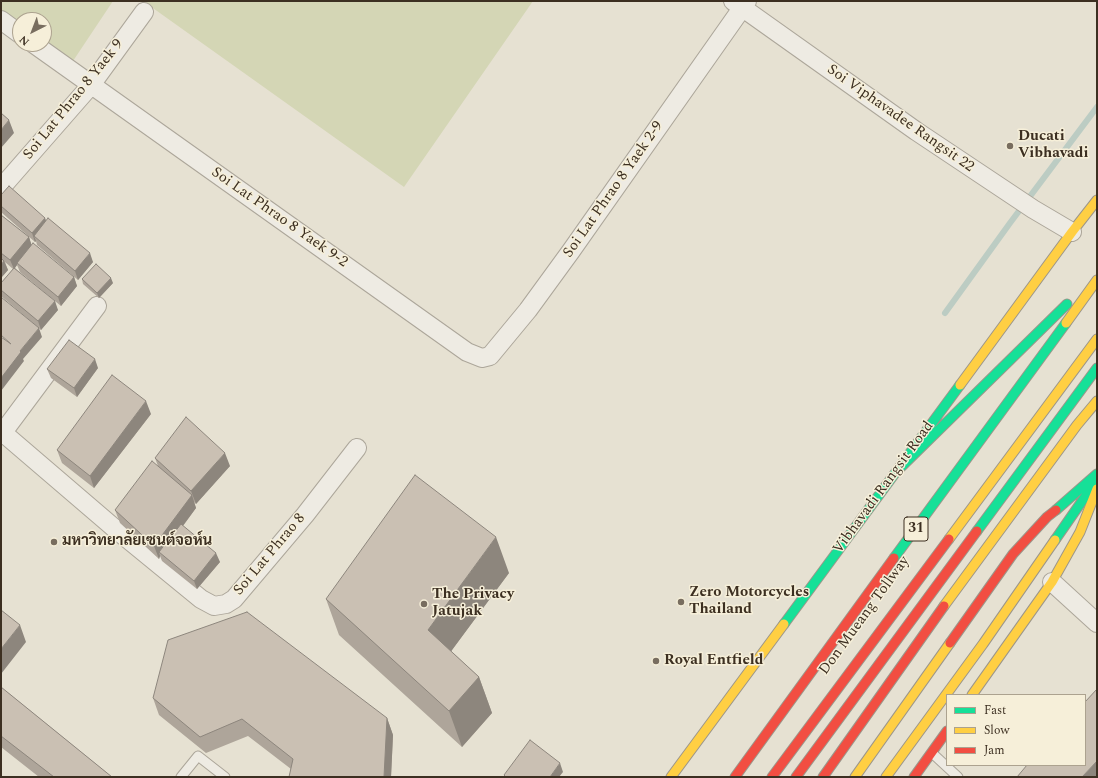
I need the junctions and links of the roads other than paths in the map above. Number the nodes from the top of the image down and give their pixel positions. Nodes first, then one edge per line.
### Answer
1 (740, 3) edge
2 (144, 12) dead end
3 (1, 20) edge
4 (12, 28) edge
5 (45, 52) edge
6 (91, 85) junction
7 (1, 188) edge
8 (1097, 200) edge
9 (1072, 232) junction
10 (1097, 274) edge
11 (1097, 280) edge
12 (97, 306) dead end
13 (1097, 339) edge
14 (1097, 368) edge
15 (1097, 400) edge
16 (2, 433) edge
17 (357, 448) dead end
18 (898, 470) junction
19 (1097, 474) edge
20 (1097, 479) edge
21 (1097, 489) edge
22 (1052, 582) junction
23 (1097, 623) edge
24 (947, 694) edge
25 (973, 694) edge
26 (946, 695) edge
27 (946, 732) edge
28 (932, 753) junction
29 (946, 766) edge
30 (946, 766) edge
31 (181, 777) edge
32 (225, 777) edge
33 (671, 777) edge
34 (735, 777) edge
35 (772, 777) edge
36 (796, 777) edge
37 (822, 777) edge
38 (855, 777) edge
39 (886, 777) edge
40 (914, 777) edge
41 (958, 777) edge

1 - 6 street, Soi Lat Phrao 8 Yaek 9-2
1 - 9 street, Soi Viphavadee Rangsit 22
2 - 6 street, Soi Lat Phrao 8 Yaek 9
3 - 4 street
5 - 6 street, Soi Lat Phrao 8 Yaek 9-2
6 - 7 street, Soi Lat Phrao 8 Yaek 9
8 - 9 main road, Vibhavadi Rangsit Road
9 - 18 main road, Vibhavadi Rangsit Road
10 - 18 main road
11 - 34 main road, 31
12 - 16 street
13 - 35 main road, Don Mueang Tollway / 31
14 - 36 main road
15 - 37 main road
16 - 17 street, Soi Lat Phrao 8
18 - 33 main road, Vibhavadi Rangsit Road
19 - 38 main road
20 - 24 main road
21 - 22 main road
22 - 23 street
22 - 25 main road
26 - 39 main road
27 - 28 main road
28 - 30 lane
28 - 40 main road
29 - 41 lane
31 - 32 lane

